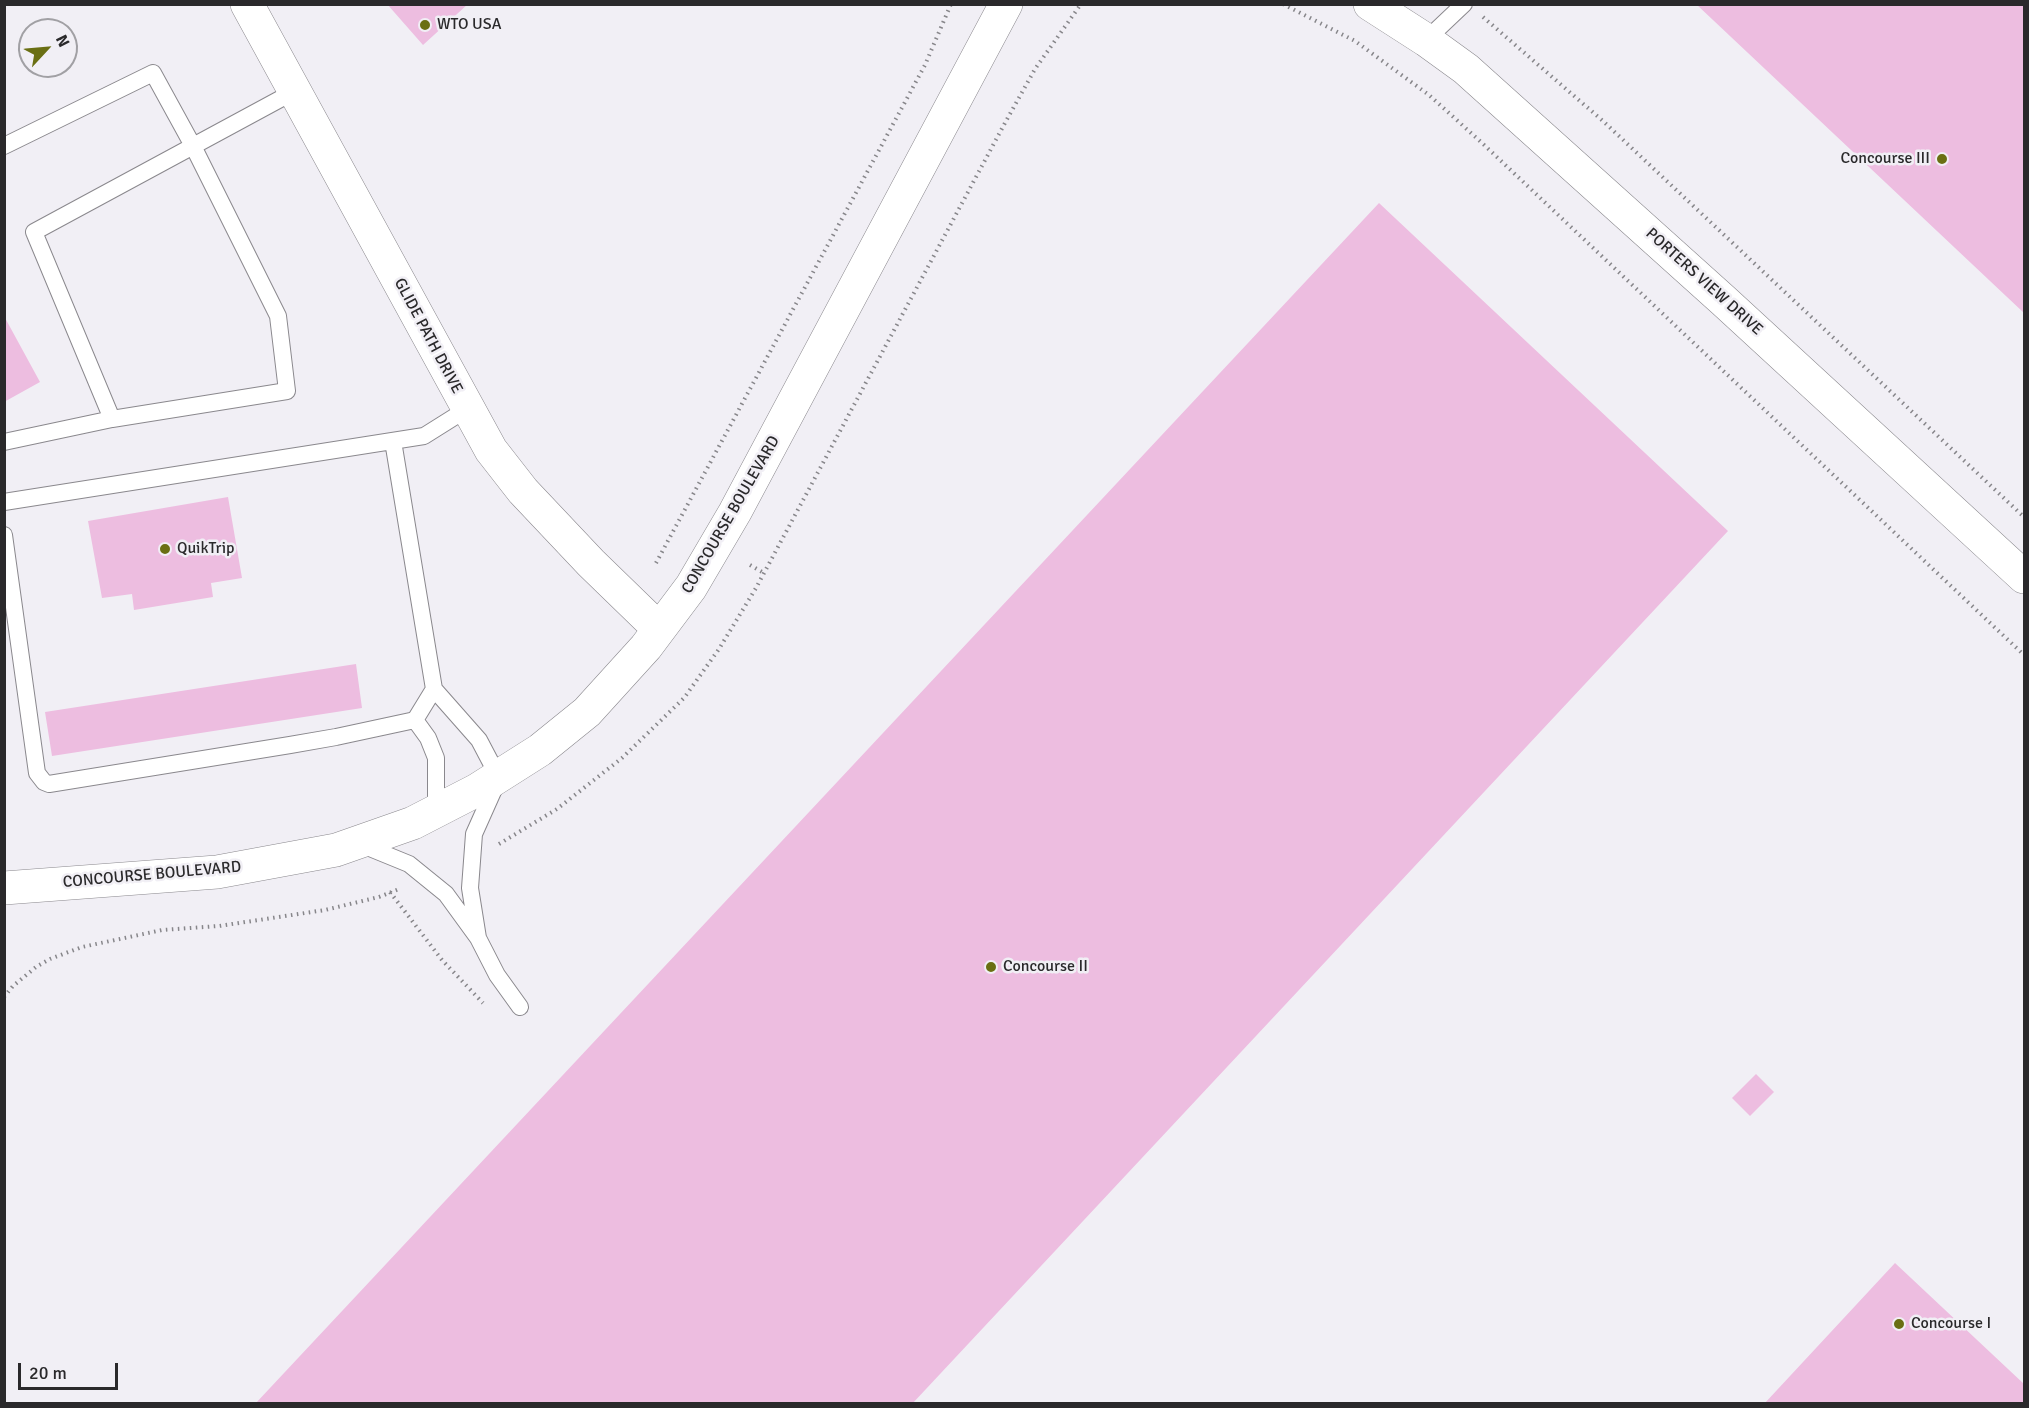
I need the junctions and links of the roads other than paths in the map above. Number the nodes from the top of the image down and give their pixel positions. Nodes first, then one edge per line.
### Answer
1 (247, 4) edge
2 (1006, 4) edge
3 (1370, 4) edge
4 (1471, 8) edge
5 (1426, 40) junction
6 (295, 91) junction
7 (4, 146) edge
8 (193, 146) junction
9 (467, 409) junction
10 (112, 419) junction
11 (393, 441) junction
12 (4, 442) edge
13 (4, 502) edge
14 (4, 535) edge
15 (2025, 577) edge
16 (659, 629) junction
17 (434, 689) junction
18 (415, 720) junction
19 (499, 778) junction
20 (436, 811) junction
21 (356, 843) junction
22 (4, 888) edge
23 (478, 938) junction
24 (520, 1008) dead end

1 - 6 street, GLIDE PATH DRIVE
2 - 16 street, CONCOURSE BOULEVARD
3 - 5 street, PORTERS VIEW DRIVE
4 - 5 lane
5 - 15 street, PORTERS VIEW DRIVE
6 - 8 lane
6 - 9 street, GLIDE PATH DRIVE
7 - 8 lane
8 - 10 lane
8 - 10 lane
9 - 11 lane
9 - 16 street, GLIDE PATH DRIVE
10 - 12 lane
11 - 13 lane
11 - 17 lane
14 - 18 lane
16 - 19 street, CONCOURSE BOULEVARD
17 - 18 lane
17 - 19 lane
18 - 20 lane
19 - 20 street, CONCOURSE BOULEVARD
19 - 23 lane
20 - 21 street, CONCOURSE BOULEVARD
21 - 22 street, CONCOURSE BOULEVARD
21 - 23 lane
23 - 24 lane

